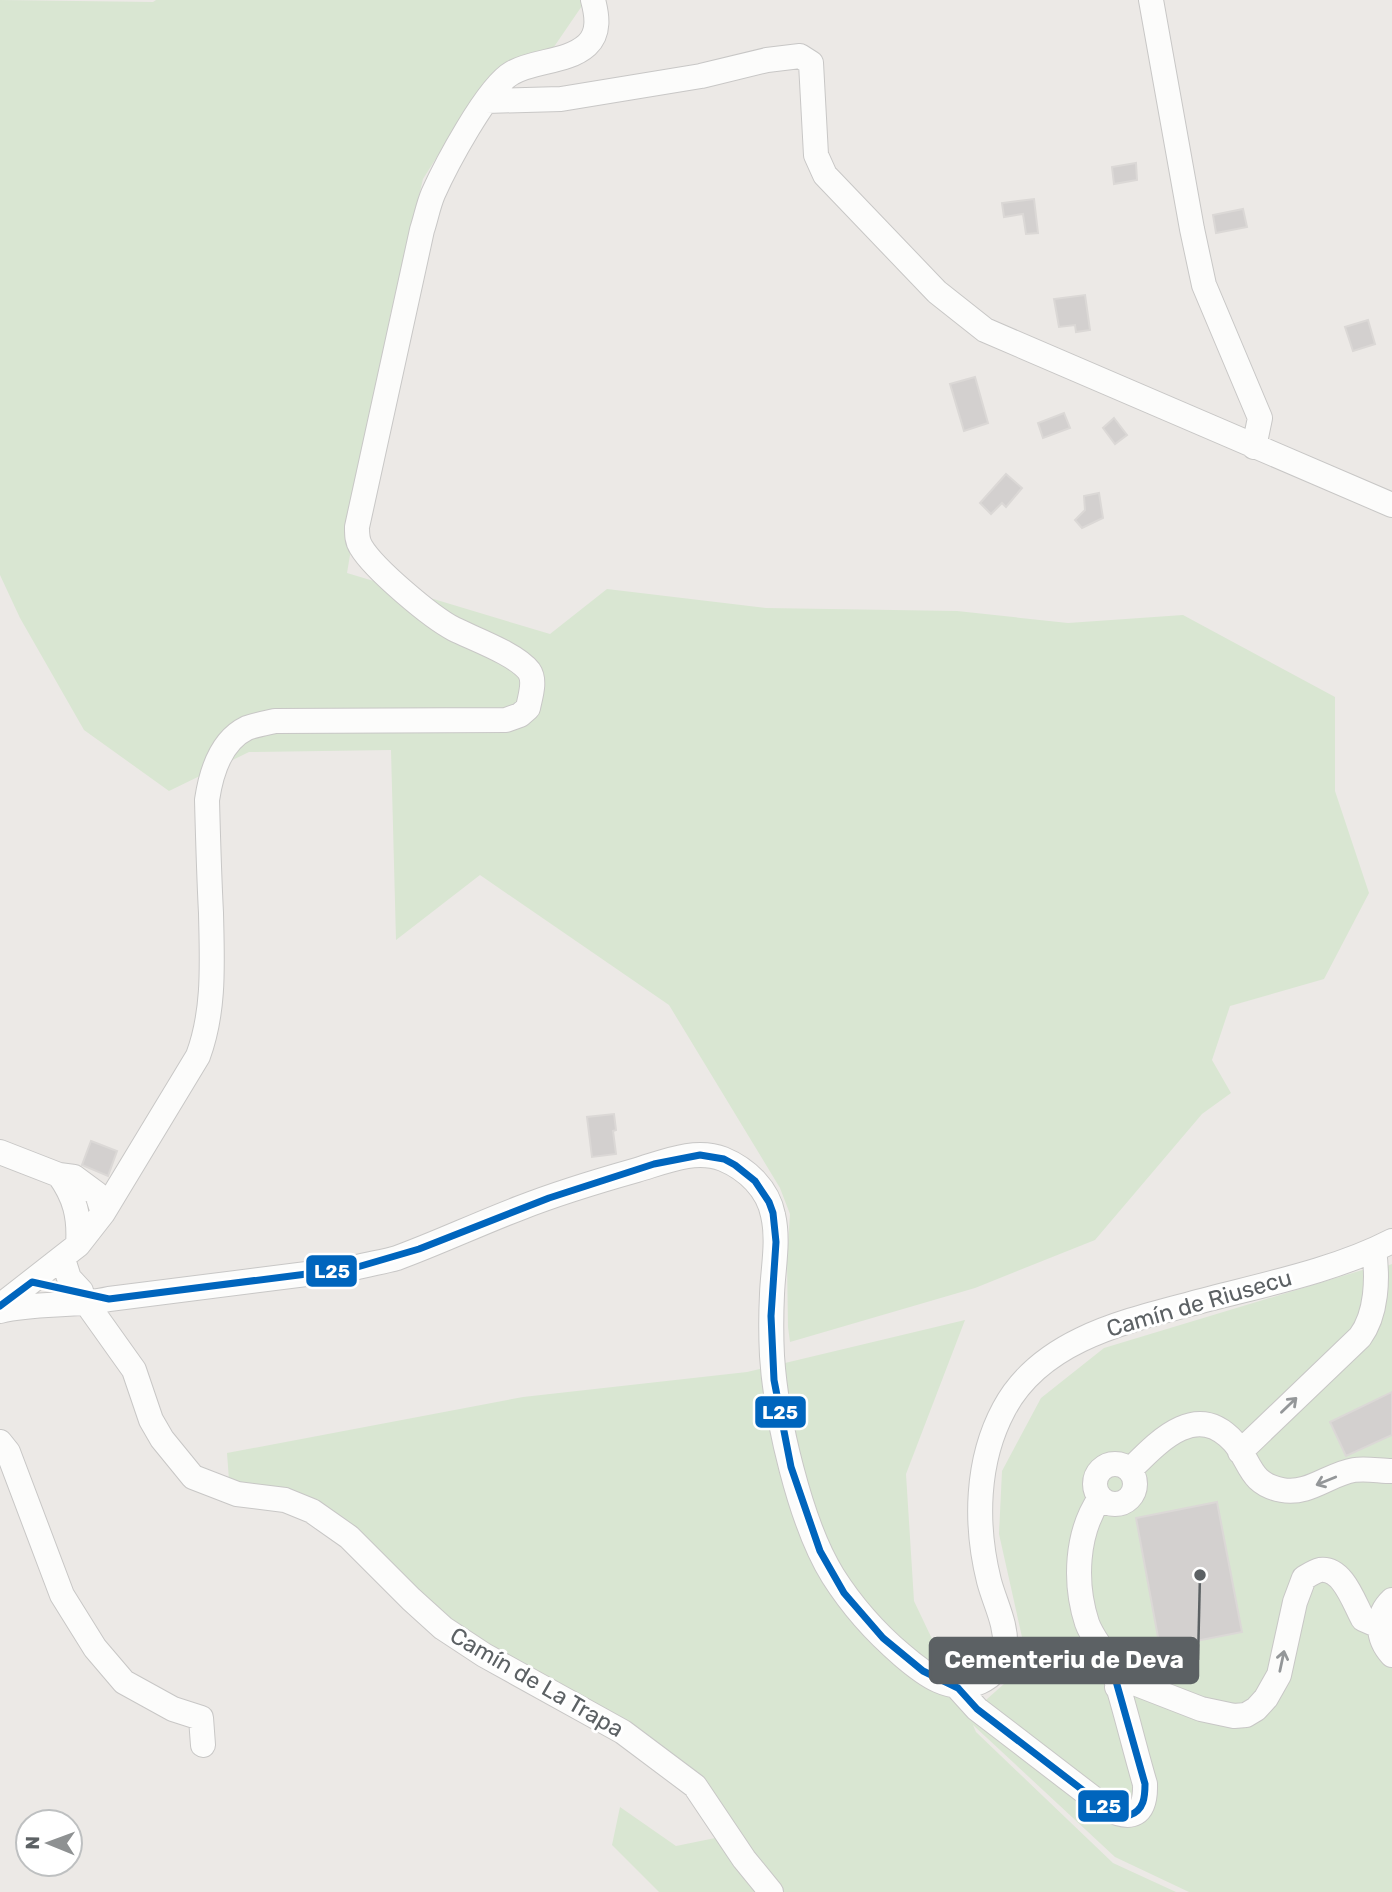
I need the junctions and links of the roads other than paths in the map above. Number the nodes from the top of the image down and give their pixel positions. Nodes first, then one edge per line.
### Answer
1 (593, 0) edge
2 (1152, 0) edge
3 (486, 101) junction
4 (1254, 447) junction
5 (1392, 505) edge
6 (0, 1152) edge
7 (65, 1182) junction
8 (103, 1213) junction
9 (1383, 1245) edge
10 (70, 1252) junction
11 (32, 1282) junction
12 (84, 1299) junction
13 (0, 1308) edge
14 (0, 1442) edge
15 (1240, 1452) junction
16 (1392, 1471) edge
17 (1392, 1600) edge
18 (1379, 1626) junction
19 (1392, 1655) edge
20 (1117, 1687) junction
21 (958, 1688) junction
22 (203, 1745) dead end
23 (771, 1892) edge

1 - 3 street
2 - 4 street
3 - 4 street
3 - 8 street
4 - 5 street
6 - 7 street
7 - 8 street
7 - 10 street
8 - 10 street
15 -> 9 street
9 - 21 street, Camín de Riusecu
10 - 11 street
10 - 12 street
11 - 12 street
11 - 13 street
12 - 13 street
12 - 21 street
12 - 23 street, Camín de La Trapa
14 - 22 street
16 -> 15 street
15 - 20 street
17 - 18 street
18 - 19 street
20 -> 18 street
20 - 21 street

